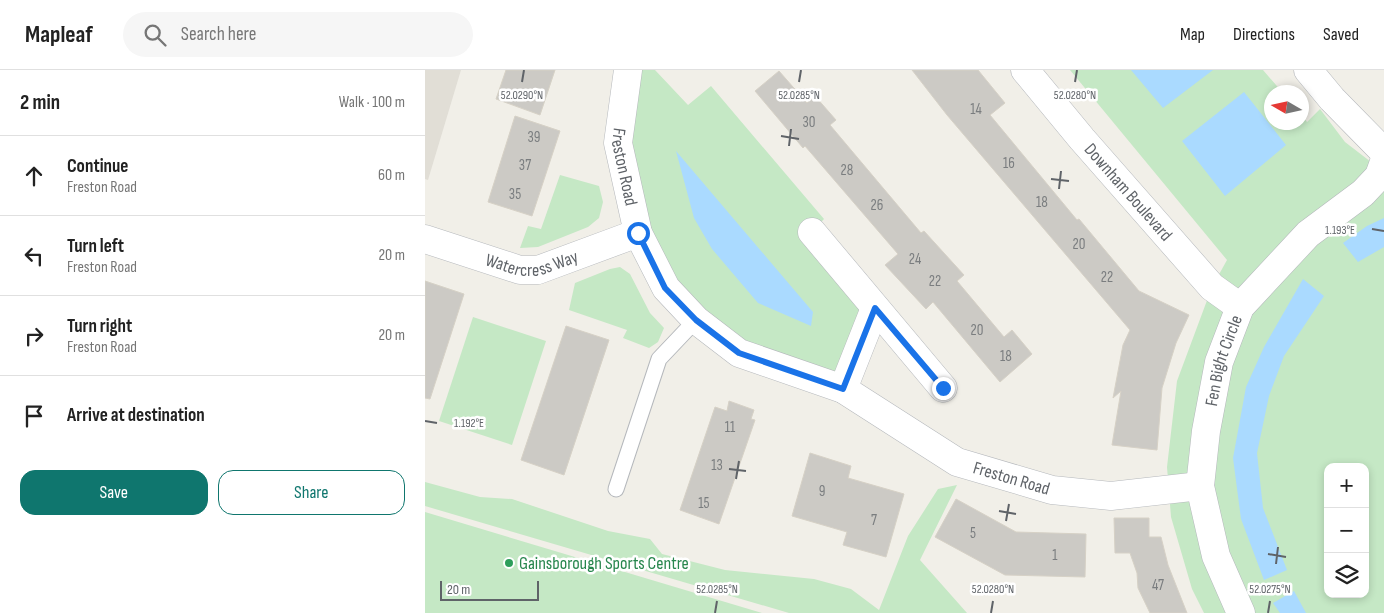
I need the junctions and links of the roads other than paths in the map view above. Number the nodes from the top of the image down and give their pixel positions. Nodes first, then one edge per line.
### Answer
1 (628, 70) edge
2 (1025, 70) edge
3 (1308, 70) edge
4 (1384, 152) edge
5 (1384, 162) edge
6 (811, 232) dead end
7 (638, 233) junction
8 (425, 239) edge
9 (1240, 307) junction
10 (875, 308) junction
11 (696, 320) junction
12 (943, 388) dead end
13 (843, 389) junction
14 (1199, 486) junction
15 (616, 489) dead end
16 (1241, 613) edge

1 - 7 street, Freston Road
2 - 9 street, Downham Boulevard
3 - 4 street
5 - 9 street, Fen Bight Circle
6 - 10 street
7 - 8 street, Watercress Way
7 - 11 street, Freston Road
9 - 14 street, Fen Bight Circle
10 - 12 street
10 - 13 street
11 - 13 street, Freston Road
11 - 15 lane
13 - 14 street, Freston Road
14 - 16 street, Fen Bight Circle

